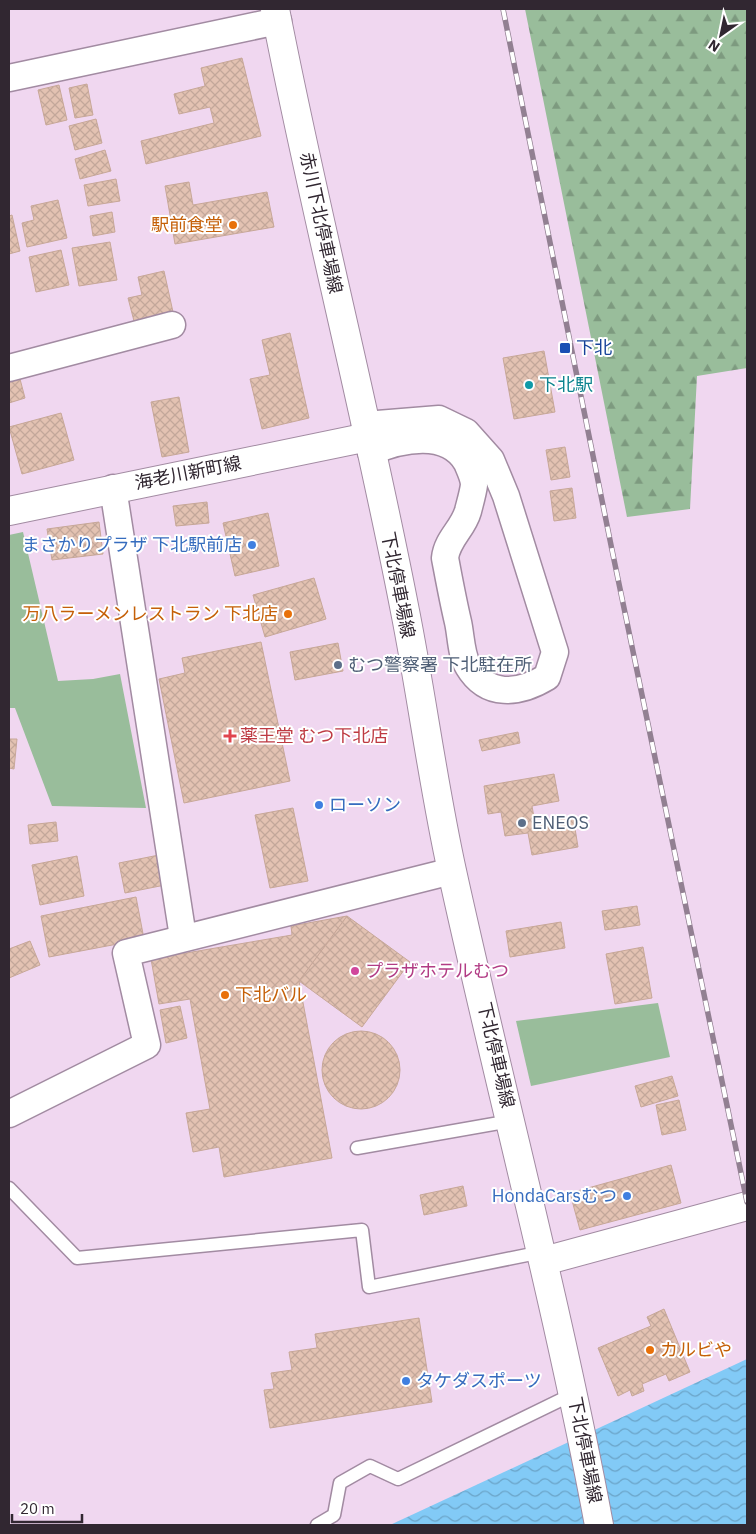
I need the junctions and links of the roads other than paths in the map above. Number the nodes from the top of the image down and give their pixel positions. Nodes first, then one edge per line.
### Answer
1 (276, 15) edge
2 (9, 78) edge
3 (172, 325) dead end
4 (9, 368) edge
5 (368, 438) junction
6 (113, 488) junction
7 (9, 511) edge
8 (452, 871) junction
9 (183, 937) junction
10 (9, 1114) edge
11 (511, 1121) junction
12 (357, 1148) dead end
13 (9, 1188) edge
14 (747, 1206) edge
15 (543, 1257) junction
16 (574, 1394) junction
17 (317, 1525) edge
18 (599, 1525) edge

1 - 2 street
1 - 5 main road, 赤川下北停車場線
3 - 4 street
5 - 5 street
5 - 6 main road, 海老川新町線
5 - 8 main road, 下北停車場線
6 - 7 main road, 海老川新町線
6 - 9 street
8 - 9 street
8 - 11 main road, 下北停車場線
9 - 10 street
11 - 12 lane
11 - 15 main road, 下北停車場線
13 - 15 lane
14 - 15 main road
15 - 16 main road, 下北停車場線
16 - 17 lane
16 - 18 main road, 下北停車場線

